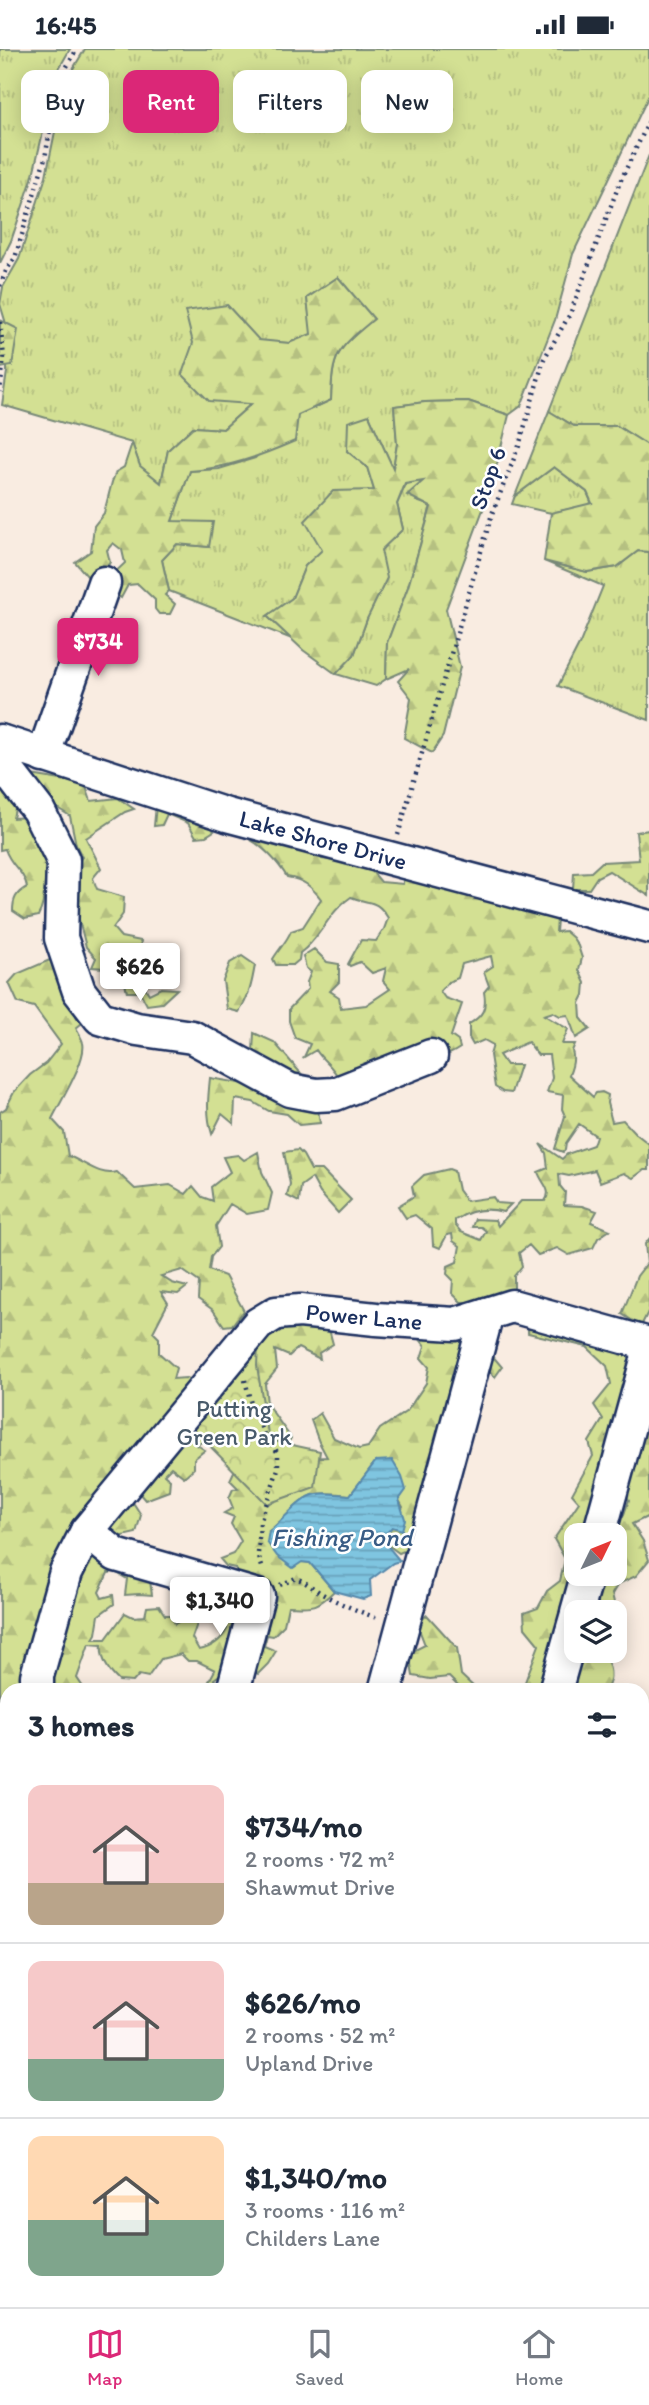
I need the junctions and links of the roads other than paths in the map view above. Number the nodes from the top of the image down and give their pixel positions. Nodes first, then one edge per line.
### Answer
1 (104, 583) dead end
2 (1, 741) edge
3 (43, 756) junction
4 (649, 927) edge
5 (431, 1056) dead end
6 (487, 1314) junction
7 (649, 1344) edge
8 (649, 1353) edge
9 (602, 1523) edge
10 (87, 1531) junction
11 (564, 1659) edge
12 (37, 1683) edge
13 (236, 1683) edge
14 (387, 1683) edge
15 (557, 1683) edge

1 - 3 street
2 - 3 street, Lake Shore Drive
2 - 5 street
3 - 4 street, Lake Shore Drive
6 - 7 street, Power Lane
6 - 10 street, Power Lane
6 - 14 street
8 - 9 street
10 - 12 street, Power Lane
10 - 13 street
11 - 15 street

